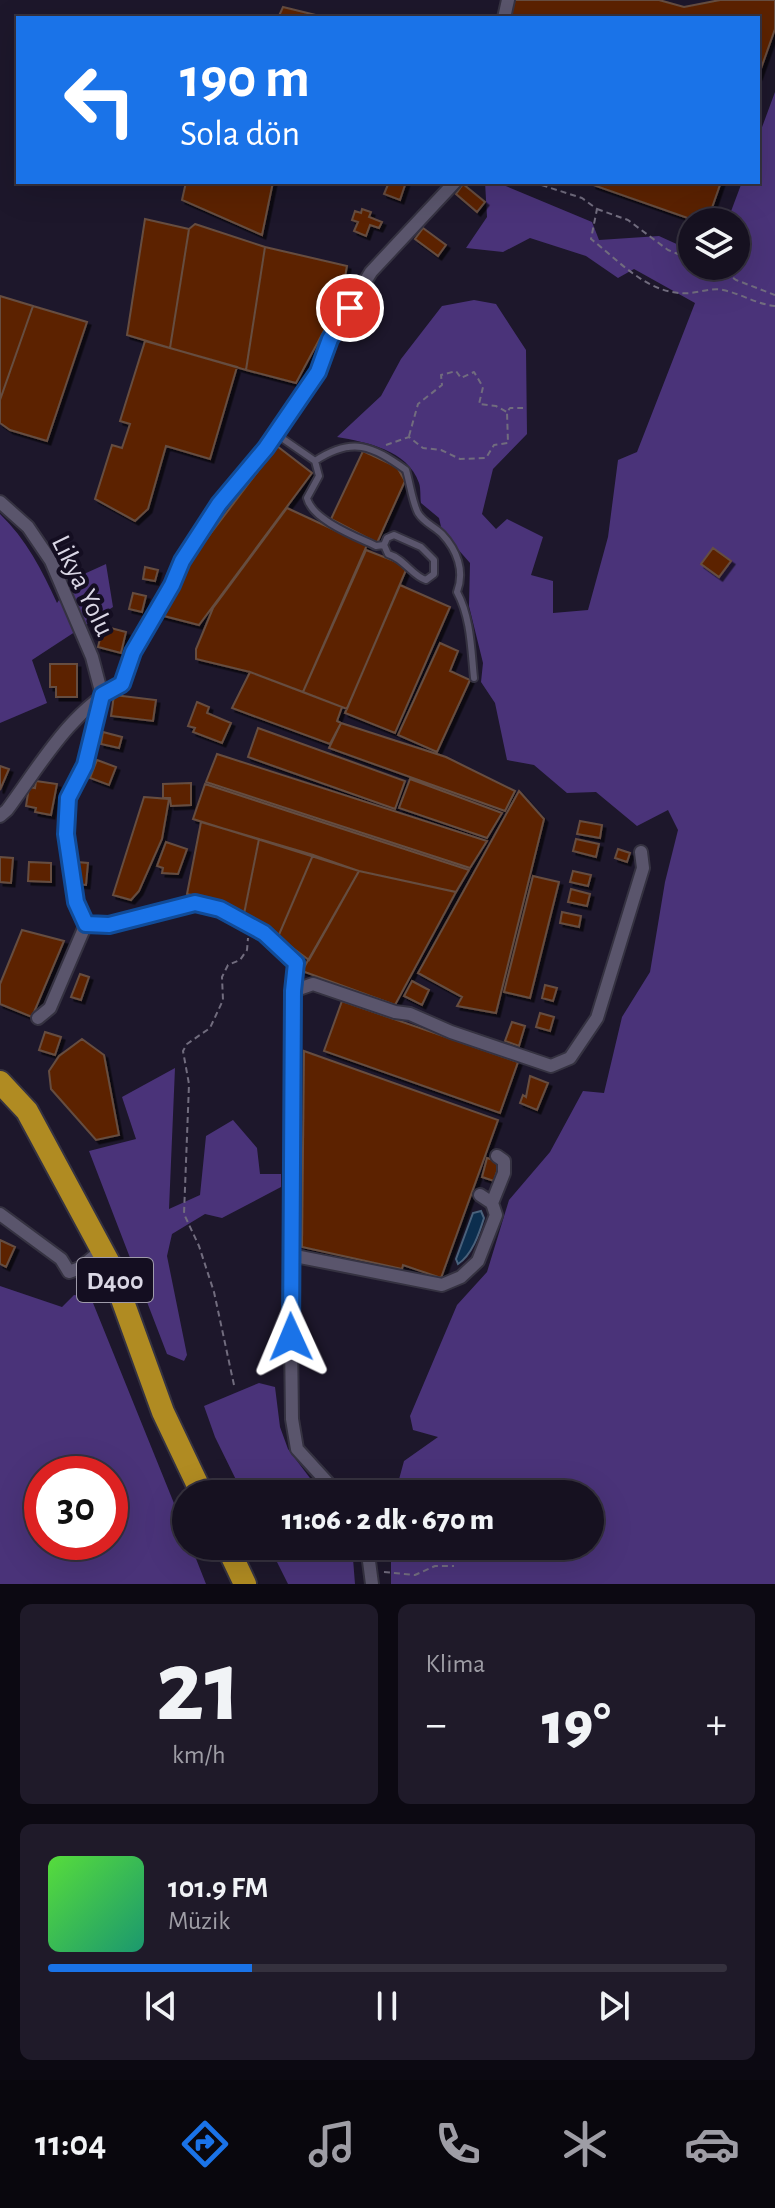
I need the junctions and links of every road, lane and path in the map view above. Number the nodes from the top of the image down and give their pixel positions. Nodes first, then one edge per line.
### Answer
1 (453, 184) edge
2 (538, 184) edge
3 (597, 209) junction
4 (678, 254) edge
5 (736, 280) edge
6 (775, 295) edge
7 (775, 306) edge
8 (523, 408) dead end
9 (507, 412) junction
10 (276, 434) junction
11 (409, 437) junction
12 (379, 451) junction
13 (315, 461) junction
14 (0, 502) edge
15 (384, 545) junction
16 (474, 678) dead end
17 (102, 695) junction
18 (0, 816) edge
19 (641, 852) dead end
20 (86, 924) junction
21 (250, 925) junction
22 (293, 991) junction
23 (38, 1018) dead end
24 (0, 1082) edge
25 (497, 1156) dead end
26 (480, 1195) dead end
27 (492, 1203) junction
28 (0, 1214) edge
29 (102, 1250) junction
30 (290, 1255) junction
31 (234, 1385) dead end
32 (195, 1480) edge
33 (325, 1480) edge
34 (234, 1560) edge
35 (454, 1566) dead end
36 (372, 1577) edge
37 (245, 1584) edge

1 - 10 street, Likya Yolu
2 - 3 path
3 - 4 path
3 - 7 path
5 - 6 path
8 - 9 path
9 - 11 path
9 - 11 path
10 - 13 lane
10 - 17 street, Likya Yolu
11 - 12 path
12 - 13 lane
12 - 16 lane
13 - 15 lane
14 - 17 street, Likya Yolu
15 - 15 lane
17 - 18 street
17 - 20 street
19 - 22 street
20 - 21 street
20 - 23 street
21 - 22 street
21 - 31 path
22 - 30 street
24 - 29 highway, D400
25 - 27 street
26 - 27 street
27 - 30 street
28 - 29 street
29 - 32 highway, D400
30 - 33 street
34 - 37 highway
35 - 36 path

